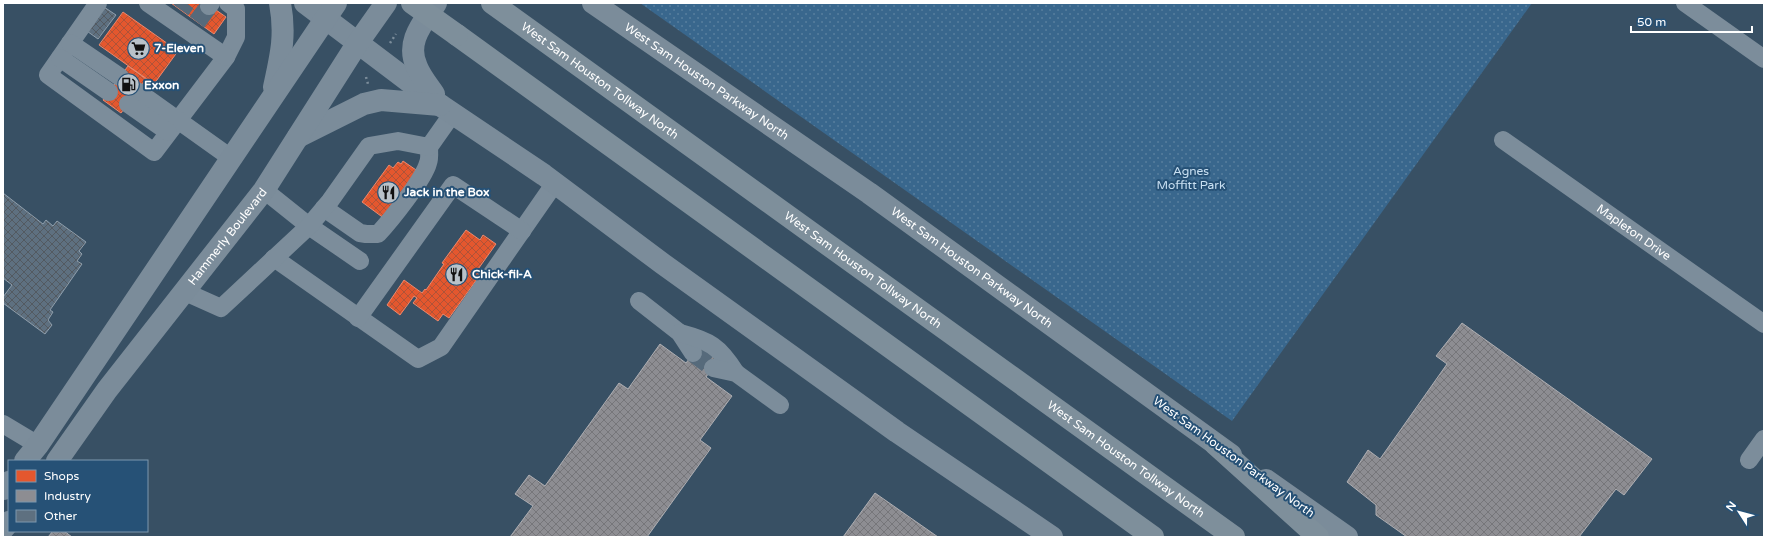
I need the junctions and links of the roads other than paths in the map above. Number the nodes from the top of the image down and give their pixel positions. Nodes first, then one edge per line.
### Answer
1 (98, 3) edge
2 (228, 3) edge
3 (280, 3) edge
4 (305, 3) edge
5 (386, 3) edge
6 (412, 3) edge
7 (436, 3) edge
8 (492, 3) edge
9 (593, 3) edge
10 (1685, 3) edge
11 (155, 5) edge
12 (331, 11) edge
13 (70, 43) junction
14 (357, 44) junction
15 (226, 56) junction
16 (60, 58) junction
17 (1764, 59) edge
18 (133, 97) dead end
19 (272, 97) junction
20 (447, 109) junction
21 (173, 126) junction
22 (298, 137) junction
23 (1503, 140) dead end
24 (429, 147) junction
25 (231, 158) junction
26 (555, 183) junction
27 (264, 190) junction
28 (324, 208) junction
29 (309, 226) junction
30 (522, 231) junction
31 (274, 258) junction
32 (360, 261) dead end
33 (183, 292) junction
34 (639, 301) dead end
35 (358, 318) junction
36 (1764, 324) edge
37 (680, 333) junction
38 (693, 354) tunnel mouth
39 (713, 368) tunnel mouth
40 (736, 373) junction
41 (780, 404) dead end
42 (3, 424) edge
43 (1764, 439) edge
44 (1216, 444) junction
45 (32, 453) edge
46 (58, 460) edge
47 (1748, 460) dead end
48 (1052, 537) edge
49 (1153, 537) edge
50 (1234, 537) edge
51 (1318, 537) edge
52 (1346, 537) edge

1 - 13 street
2 - 15 street
3 - 19 main road
4 - 12 main road
5 - 14 main road, Hammerly Boulevard
6 - 49 highway, bridge
7 - 20 main road
8 - 50 highway, West Sam Houston Tollway North
9 - 44 main road, West Sam Houston Parkway North
10 - 17 street
11 - 15 street
12 - 14 main road
12 - 19 main road
13 - 16 street
13 - 16 street
14 - 20 main road
14 - 22 main road, Hammerly Boulevard
15 - 21 street
16 - 21 street
18 - 21 street
19 - 25 main road
20 - 22 main road
20 - 24 street
20 - 26 main road
21 - 25 street
22 - 27 main road, Hammerly Boulevard
23 - 36 street, Mapleton Drive
24 - 28 street
24 - 28 street
25 - 45 main road
26 - 30 street
26 - 48 main road
27 - 29 street
27 - 33 main road, Hammerly Boulevard
28 - 29 street
29 - 31 street
29 - 32 street
30 - 35 street
30 - 35 street
31 - 33 street
31 - 35 street
33 - 46 main road, Hammerly Boulevard
34 - 37 street
37 - 38 street
37 - 40 street
39 - 40 street
40 - 41 street
42 - 45 street
43 - 47 street
44 - 51 highway
44 - 52 main road, West Sam Houston Parkway North

